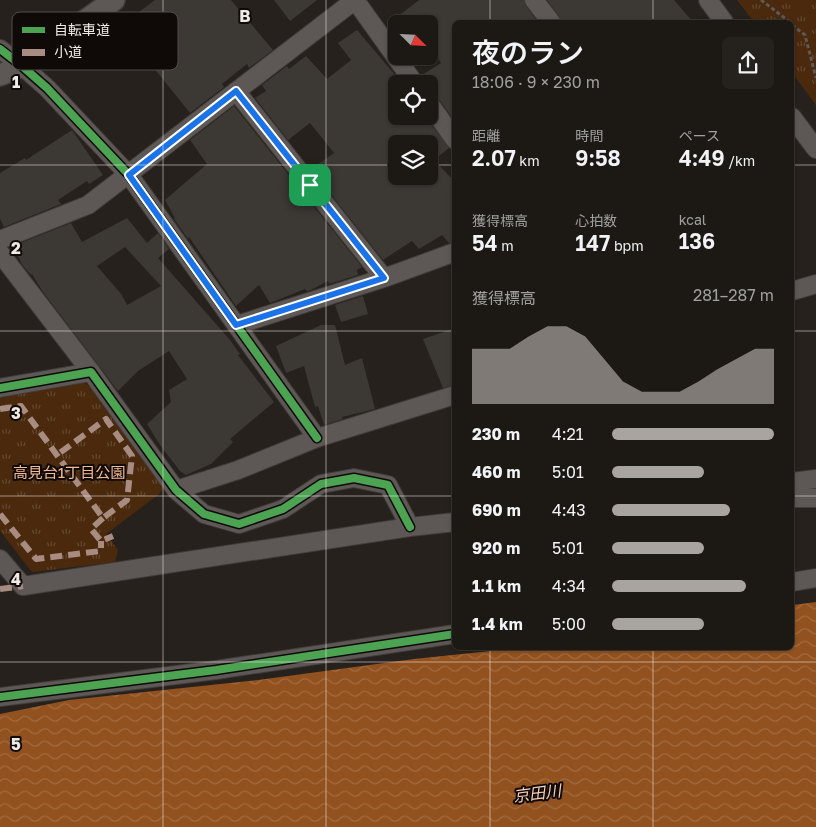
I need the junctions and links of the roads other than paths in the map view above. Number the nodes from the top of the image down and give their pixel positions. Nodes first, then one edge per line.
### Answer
1 (114, 0) edge
2 (355, 0) edge
3 (534, 0) edge
4 (97, 12) edge
5 (549, 20) edge
6 (0, 49) edge
7 (12, 58) edge
8 (12, 70) edge
9 (27, 70) edge
10 (0, 75) edge
11 (409, 75) edge
12 (236, 91) junction
13 (438, 116) edge
14 (794, 121) edge
15 (452, 136) edge
16 (805, 142) edge
17 (129, 175) junction
18 (0, 240) edge
19 (0, 253) edge
20 (452, 253) edge
21 (384, 278) junction
22 (816, 284) edge
23 (794, 290) edge
24 (236, 325) junction
25 (91, 372) junction
26 (0, 388) edge
27 (452, 396) edge
28 (317, 438) junction
29 (816, 479) edge
30 (794, 482) edge
31 (176, 490) junction
32 (794, 498) edge
33 (816, 498) edge
34 (452, 522) edge
35 (410, 527) junction
36 (0, 559) edge
37 (816, 578) edge
38 (794, 582) edge
39 (452, 634) edge
40 (0, 697) edge

1 - 4 street
2 - 11 street
2 - 12 street
3 - 5 street
6 - 7 street
8 - 10 street
9 - 17 street
12 - 17 street
12 - 21 street
13 - 15 street
14 - 16 street
17 - 18 street
17 - 24 street
19 - 25 street
20 - 21 street
21 - 24 street
22 - 23 street
24 - 28 street
25 - 26 street
25 - 31 street
27 - 28 street
28 - 31 street
29 - 30 street
31 - 35 street
32 - 33 street
34 - 35 street
35 - 36 street
37 - 38 street
39 - 40 street

